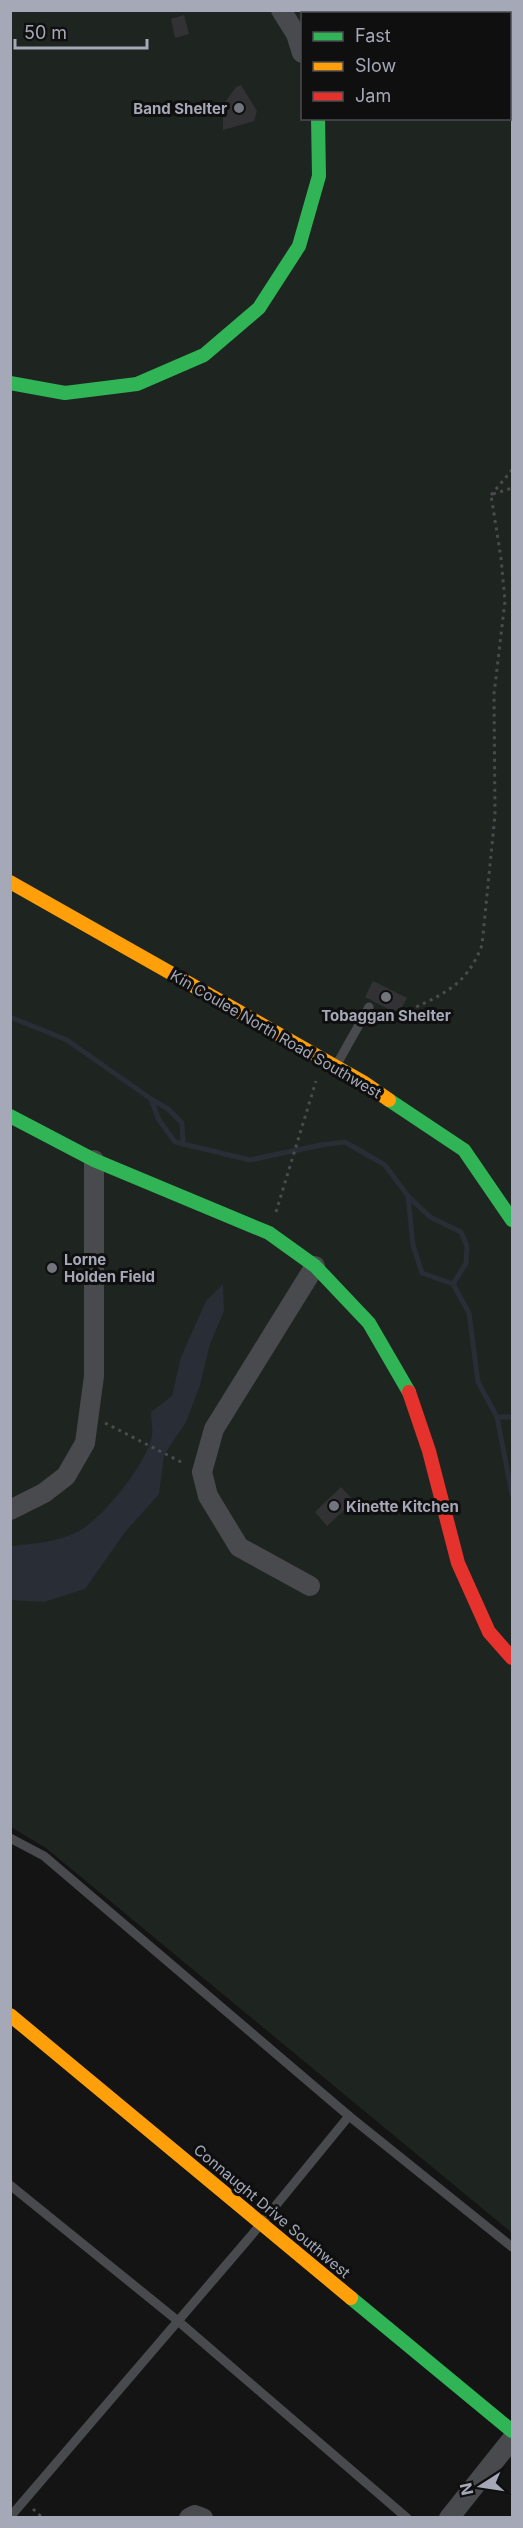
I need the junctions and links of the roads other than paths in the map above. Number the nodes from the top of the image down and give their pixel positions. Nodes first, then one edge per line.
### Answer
1 (281, 10) edge
2 (301, 47) edge
3 (318, 120) edge
4 (10, 383) edge
5 (10, 882) edge
6 (369, 1007) dead end
7 (329, 1063) junction
8 (10, 1116) edge
9 (94, 1160) junction
10 (513, 1220) edge
11 (315, 1266) junction
12 (10, 1510) edge
13 (310, 1586) dead end
14 (513, 1658) edge
15 (10, 1838) edge
16 (10, 2015) edge
17 (349, 2116) junction
18 (10, 2185) edge
19 (261, 2223) junction
20 (513, 2247) edge
21 (178, 2321) junction
22 (513, 2431) edge
23 (513, 2439) edge
24 (10, 2517) edge
25 (189, 2517) edge
26 (203, 2517) edge
27 (407, 2517) edge
28 (449, 2517) edge

1 - 2 street
3 - 4 street
5 - 7 street, Kin Coulee North Road Southwest
6 - 7 lane
7 - 10 street, Kin Coulee North Road Southwest
8 - 9 street
9 - 11 street
9 - 12 street
11 - 13 street
11 - 14 street
15 - 17 lane
16 - 19 street, Connaught Drive Southwest
17 - 19 lane
17 - 20 lane
18 - 21 lane
19 - 21 lane
19 - 22 street, Connaught Drive Southwest
21 - 24 lane
21 - 27 lane
23 - 28 street
25 - 26 street

